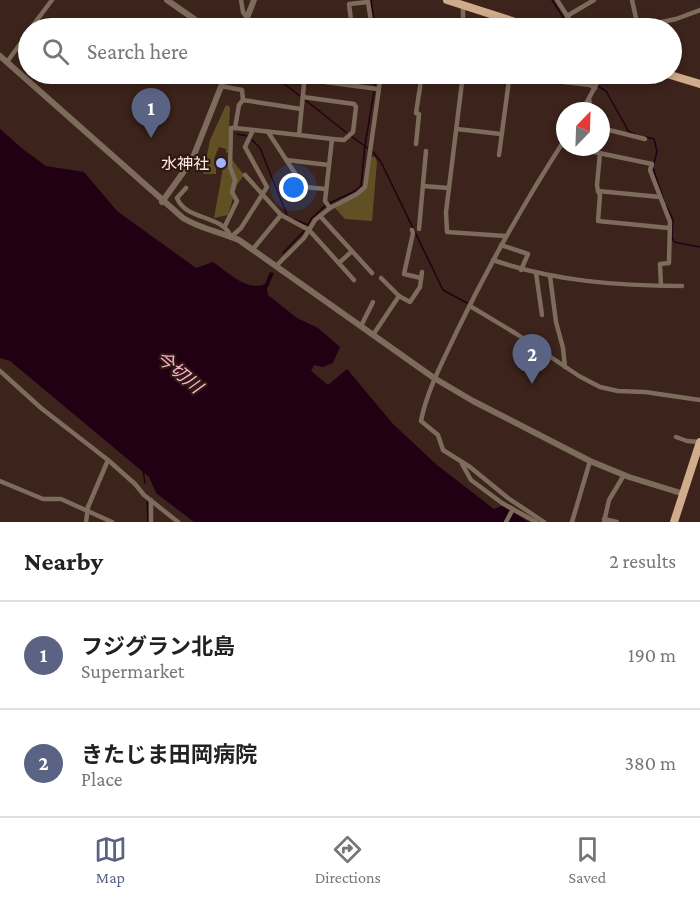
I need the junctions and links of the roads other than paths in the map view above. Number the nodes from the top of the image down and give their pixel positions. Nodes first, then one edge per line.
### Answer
1 (52, 0) edge
2 (167, 0) edge
3 (241, 0) edge
4 (254, 0) edge
5 (447, 0) edge
6 (557, 0) edge
7 (594, 0) edge
8 (632, 0) edge
9 (368, 1) edge
10 (463, 6) junction
11 (700, 10) edge
12 (567, 16) joint
13 (38, 18) edge
14 (193, 18) edge
15 (248, 18) joint
16 (351, 18) edge
17 (371, 18) edge
18 (464, 18) edge
19 (502, 18) edge
20 (634, 18) edge
21 (679, 18) edge
22 (18, 47) edge
23 (0, 56) edge
24 (7, 62) junction
25 (18, 72) edge
26 (682, 79) edge
27 (31, 84) edge
28 (305, 84) edge
29 (340, 84) edge
30 (379, 84) edge
31 (420, 84) edge
32 (462, 84) edge
33 (508, 84) edge
34 (581, 84) edge
35 (597, 84) edge
36 (700, 84) edge
37 (221, 86) joint
38 (595, 88) junction
39 (378, 89) junction
40 (303, 97) junction
41 (590, 99) junction
42 (243, 100) junction
43 (588, 102) edge
44 (590, 102) edge
45 (301, 109) junction
46 (235, 128) junction
47 (458, 129) junction
48 (253, 130) junction
49 (610, 130) edge
50 (268, 132) junction
51 (501, 134) junction
52 (299, 135) junction
53 (333, 138) junction
54 (645, 138) dead end
55 (416, 144) dead end
56 (426, 151) dead end
57 (499, 155) dead end
58 (610, 155) edge
59 (556, 156) edge
60 (600, 156) edge
61 (286, 160) junction
62 (329, 165) junction
63 (245, 175) dead end
64 (423, 186) junction
65 (186, 188) dead end
66 (449, 188) junction
67 (326, 189) junction
68 (598, 191) junction
69 (262, 194) junction
70 (660, 198) junction
71 (162, 202) junction
72 (330, 208) junction
73 (281, 215) junction
74 (320, 216) junction
75 (225, 226) junction
76 (669, 228) junction
77 (419, 229) dead end
78 (309, 230) junction
79 (412, 230) dead end
80 (505, 236) junction
81 (231, 237) junction
82 (501, 245) junction
83 (252, 249) junction
84 (351, 252) junction
85 (493, 260) junction
86 (339, 262) junction
87 (276, 266) junction
88 (521, 270) junction
89 (372, 273) dead end
90 (536, 273) junction
91 (550, 276) junction
92 (381, 278) dead end
93 (354, 279) dead end
94 (661, 286) junction
95 (682, 286) dead end
96 (399, 296) junction
97 (539, 298) junction
98 (552, 298) junction
99 (373, 302) dead end
100 (470, 306) junction
101 (542, 315) dead end
102 (361, 326) junction
103 (373, 334) junction
104 (565, 367) junction
105 (0, 371) edge
106 (436, 380) junction
107 (700, 400) edge
108 (676, 437) dead end
109 (700, 443) edge
110 (108, 460) junction
111 (590, 461) junction
112 (460, 462) junction
113 (624, 475) junction
114 (0, 481) edge
115 (684, 494) junction
116 (151, 500) junction
117 (512, 510) junction
118 (88, 511) junction
119 (604, 520) edge
120 (86, 522) edge
121 (112, 522) edge
122 (151, 522) edge
123 (178, 522) edge
124 (506, 522) edge
125 (536, 522) edge
126 (544, 522) edge
127 (572, 522) edge
128 (617, 522) edge
129 (674, 522) edge

1 - 13 street
2 - 14 street
3 - 15 street
4 - 15 street
5 - 10 main road
6 - 12 street
7 - 12 street
8 - 20 street
9 - 16 street
9 - 17 street
10 - 18 street
10 - 19 main road
11 - 21 street
22 - 24 street
23 - 24 street
24 - 25 street
26 - 36 main road
27 - 71 street
28 - 40 street
29 - 39 street
30 - 39 street
31 - 55 street
32 - 47 street
33 - 51 street
34 - 38 street
35 - 38 street
37 - 42 street
37 - 71 street
38 - 41 street
39 - 72 street
40 - 45 street
40 - 53 street
41 - 43 street
41 - 44 street
42 - 45 street
42 - 46 street
45 - 52 street
46 - 48 street
46 - 75 street
47 - 51 street
47 - 66 street
48 - 50 street
48 - 69 street
49 - 54 street
50 - 52 street
50 - 61 street
51 - 57 street
52 - 53 street
53 - 62 street
56 - 64 street
58 - 70 street
59 - 80 street
60 - 68 street
61 - 62 street
61 - 67 street
62 - 67 street
63 - 69 street
64 - 66 street
64 - 77 street
65 - 75 street
66 - 80 street
67 - 72 street
68 - 70 street
68 - 76 street
69 - 73 street
69 - 81 street
70 - 76 street
71 - 81 street
72 - 74 street
73 - 78 street
73 - 83 street
74 - 78 street
74 - 84 street
75 - 81 street
76 - 94 street
78 - 86 street
78 - 87 street
79 - 96 street
80 - 82 street
81 - 83 street
82 - 85 street
82 - 88 street
83 - 87 street
84 - 86 street
84 - 89 street
85 - 88 street
85 - 100 street
86 - 93 street
87 - 102 street
88 - 90 street
90 - 91 street
90 - 97 street
91 - 94 street
91 - 98 street
92 - 96 street
94 - 95 street
96 - 103 street
97 - 98 street
97 - 101 street
98 - 104 street
99 - 102 street
100 - 104 street
100 - 106 street
102 - 103 street
103 - 106 street
104 - 107 street
105 - 110 street
106 - 111 street
106 - 112 street
108 - 109 street
109 - 115 main road
110 - 116 street
110 - 118 street
111 - 113 street
111 - 127 street
112 - 117 street
112 - 126 street
113 - 115 street
113 - 119 street
114 - 118 street
115 - 129 main road
116 - 122 street
116 - 123 street
117 - 124 street
117 - 125 street
118 - 120 street
118 - 121 street
119 - 128 street

